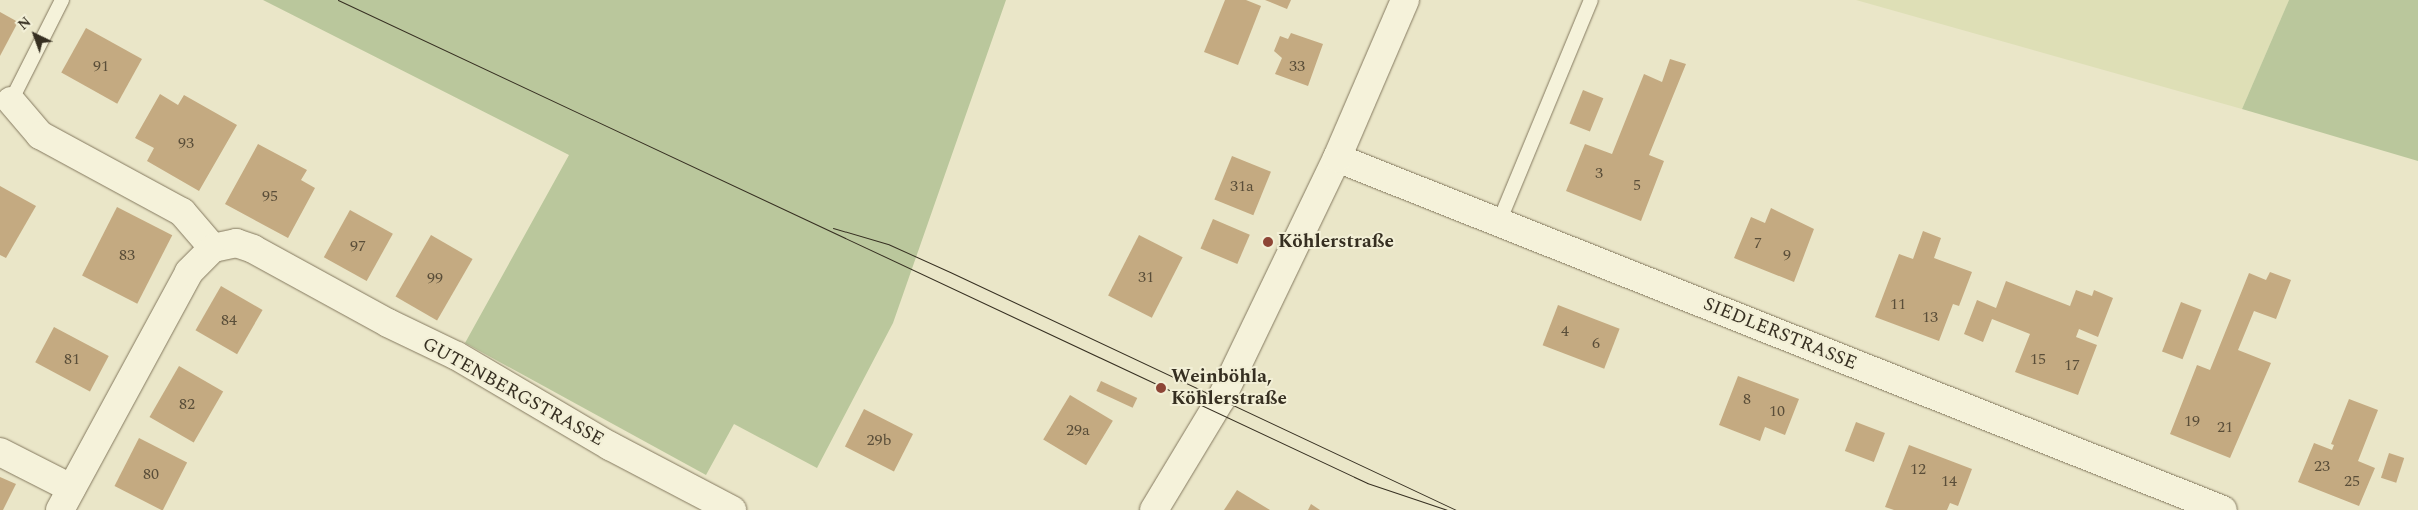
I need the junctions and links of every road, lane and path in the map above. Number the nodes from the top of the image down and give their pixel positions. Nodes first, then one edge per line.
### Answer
1 (62, 0) edge
2 (1405, 0) edge
3 (1591, 0) edge
4 (11, 102) joint
5 (1337, 158) junction
6 (1499, 222) junction
7 (213, 248) junction
8 (0, 452) edge
9 (65, 499) edge
10 (732, 510) edge
11 (1154, 510) edge
12 (2223, 510) edge

1 - 4 lane
2 - 5 street
3 - 6 lane
4 - 7 street
5 - 6 street, SIEDLERSTRASSE
5 - 11 street
6 - 12 street, SIEDLERSTRASSE
7 - 9 street
7 - 10 street, GUTENBERGSTRASSE
8 - 9 street

